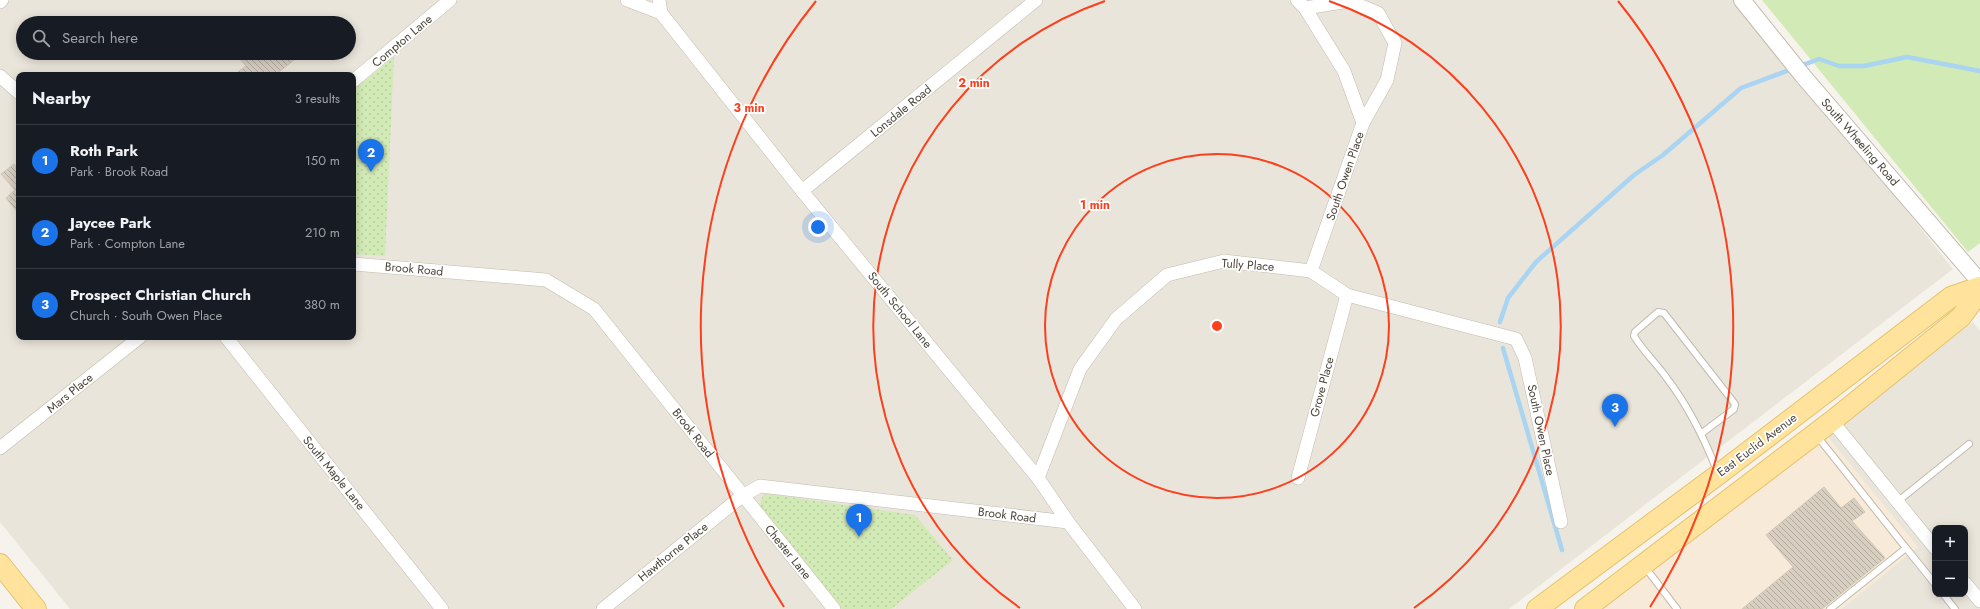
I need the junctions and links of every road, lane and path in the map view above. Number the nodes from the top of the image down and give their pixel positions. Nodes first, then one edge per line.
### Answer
1 (450, 0) edge
2 (627, 0) edge
3 (659, 0) edge
4 (1036, 0) edge
5 (1742, 0) edge
6 (1301, 4) edge
7 (661, 13) junction
8 (0, 76) edge
9 (356, 78) edge
10 (16, 90) edge
11 (1363, 123) junction
12 (802, 191) junction
13 (356, 264) edge
14 (1312, 272) junction
15 (1980, 282) edge
16 (1980, 287) edge
17 (1980, 291) edge
18 (1347, 295) junction
19 (1516, 339) joint
20 (136, 340) edge
21 (228, 340) edge
22 (1832, 421) junction
23 (1702, 432) junction
24 (1814, 434) junction
25 (1969, 444) dead end
26 (0, 448) edge
27 (1719, 474) junction
28 (1038, 478) junction
29 (1298, 478) dead end
30 (742, 496) junction
31 (1897, 502) junction
32 (1068, 522) junction
33 (1561, 522) dead end
34 (1932, 544) edge
35 (1906, 548) junction
36 (0, 564) edge
37 (1644, 565) junction
38 (1932, 580) edge
39 (1968, 587) edge
40 (1945, 597) edge
41 (1980, 601) edge
42 (36, 609) edge
43 (442, 609) edge
44 (603, 609) edge
45 (834, 609) edge
46 (1135, 609) edge
47 (1536, 609) edge
48 (1585, 609) edge
49 (1677, 609) edge
50 (1830, 609) edge
51 (1955, 609) edge

1 - 9 street, Compton Lane
2 - 7 street
3 - 7 street
4 - 12 street, Lonsdale Road
5 - 15 street, South Wheeling Road
6 - 11 street, South Owen Place
6 - 11 street
7 - 12 street, South School Lane
8 - 10 street
11 - 14 street, South Owen Place
12 - 28 street, South School Lane
13 - 30 street, Brook Road
14 - 18 street, Tully Place
14 - 28 street, Tully Place
16 - 27 main road, East Euclid Avenue
17 - 22 main road
18 - 19 street, Tully Place
18 - 29 street, Grove Place
19 - 33 street, South Owen Place
20 - 26 street, Mars Place
21 - 43 street, South Maple Lane
22 - 24 main road
22 - 31 street
23 - 23 lane
23 - 27 lane
24 - 35 lane
24 - 37 main road
25 - 31 lane
27 - 47 main road, East Euclid Avenue
28 - 32 street, South School Lane
30 - 32 street, Brook Road
30 - 44 street, Hawthorne Place
30 - 45 street, Chester Lane
31 - 34 street
32 - 46 street, South School Lane
35 - 38 lane
35 - 50 lane
36 - 42 main road
37 - 48 main road
37 - 49 lane
39 - 41 street
40 - 51 lane

